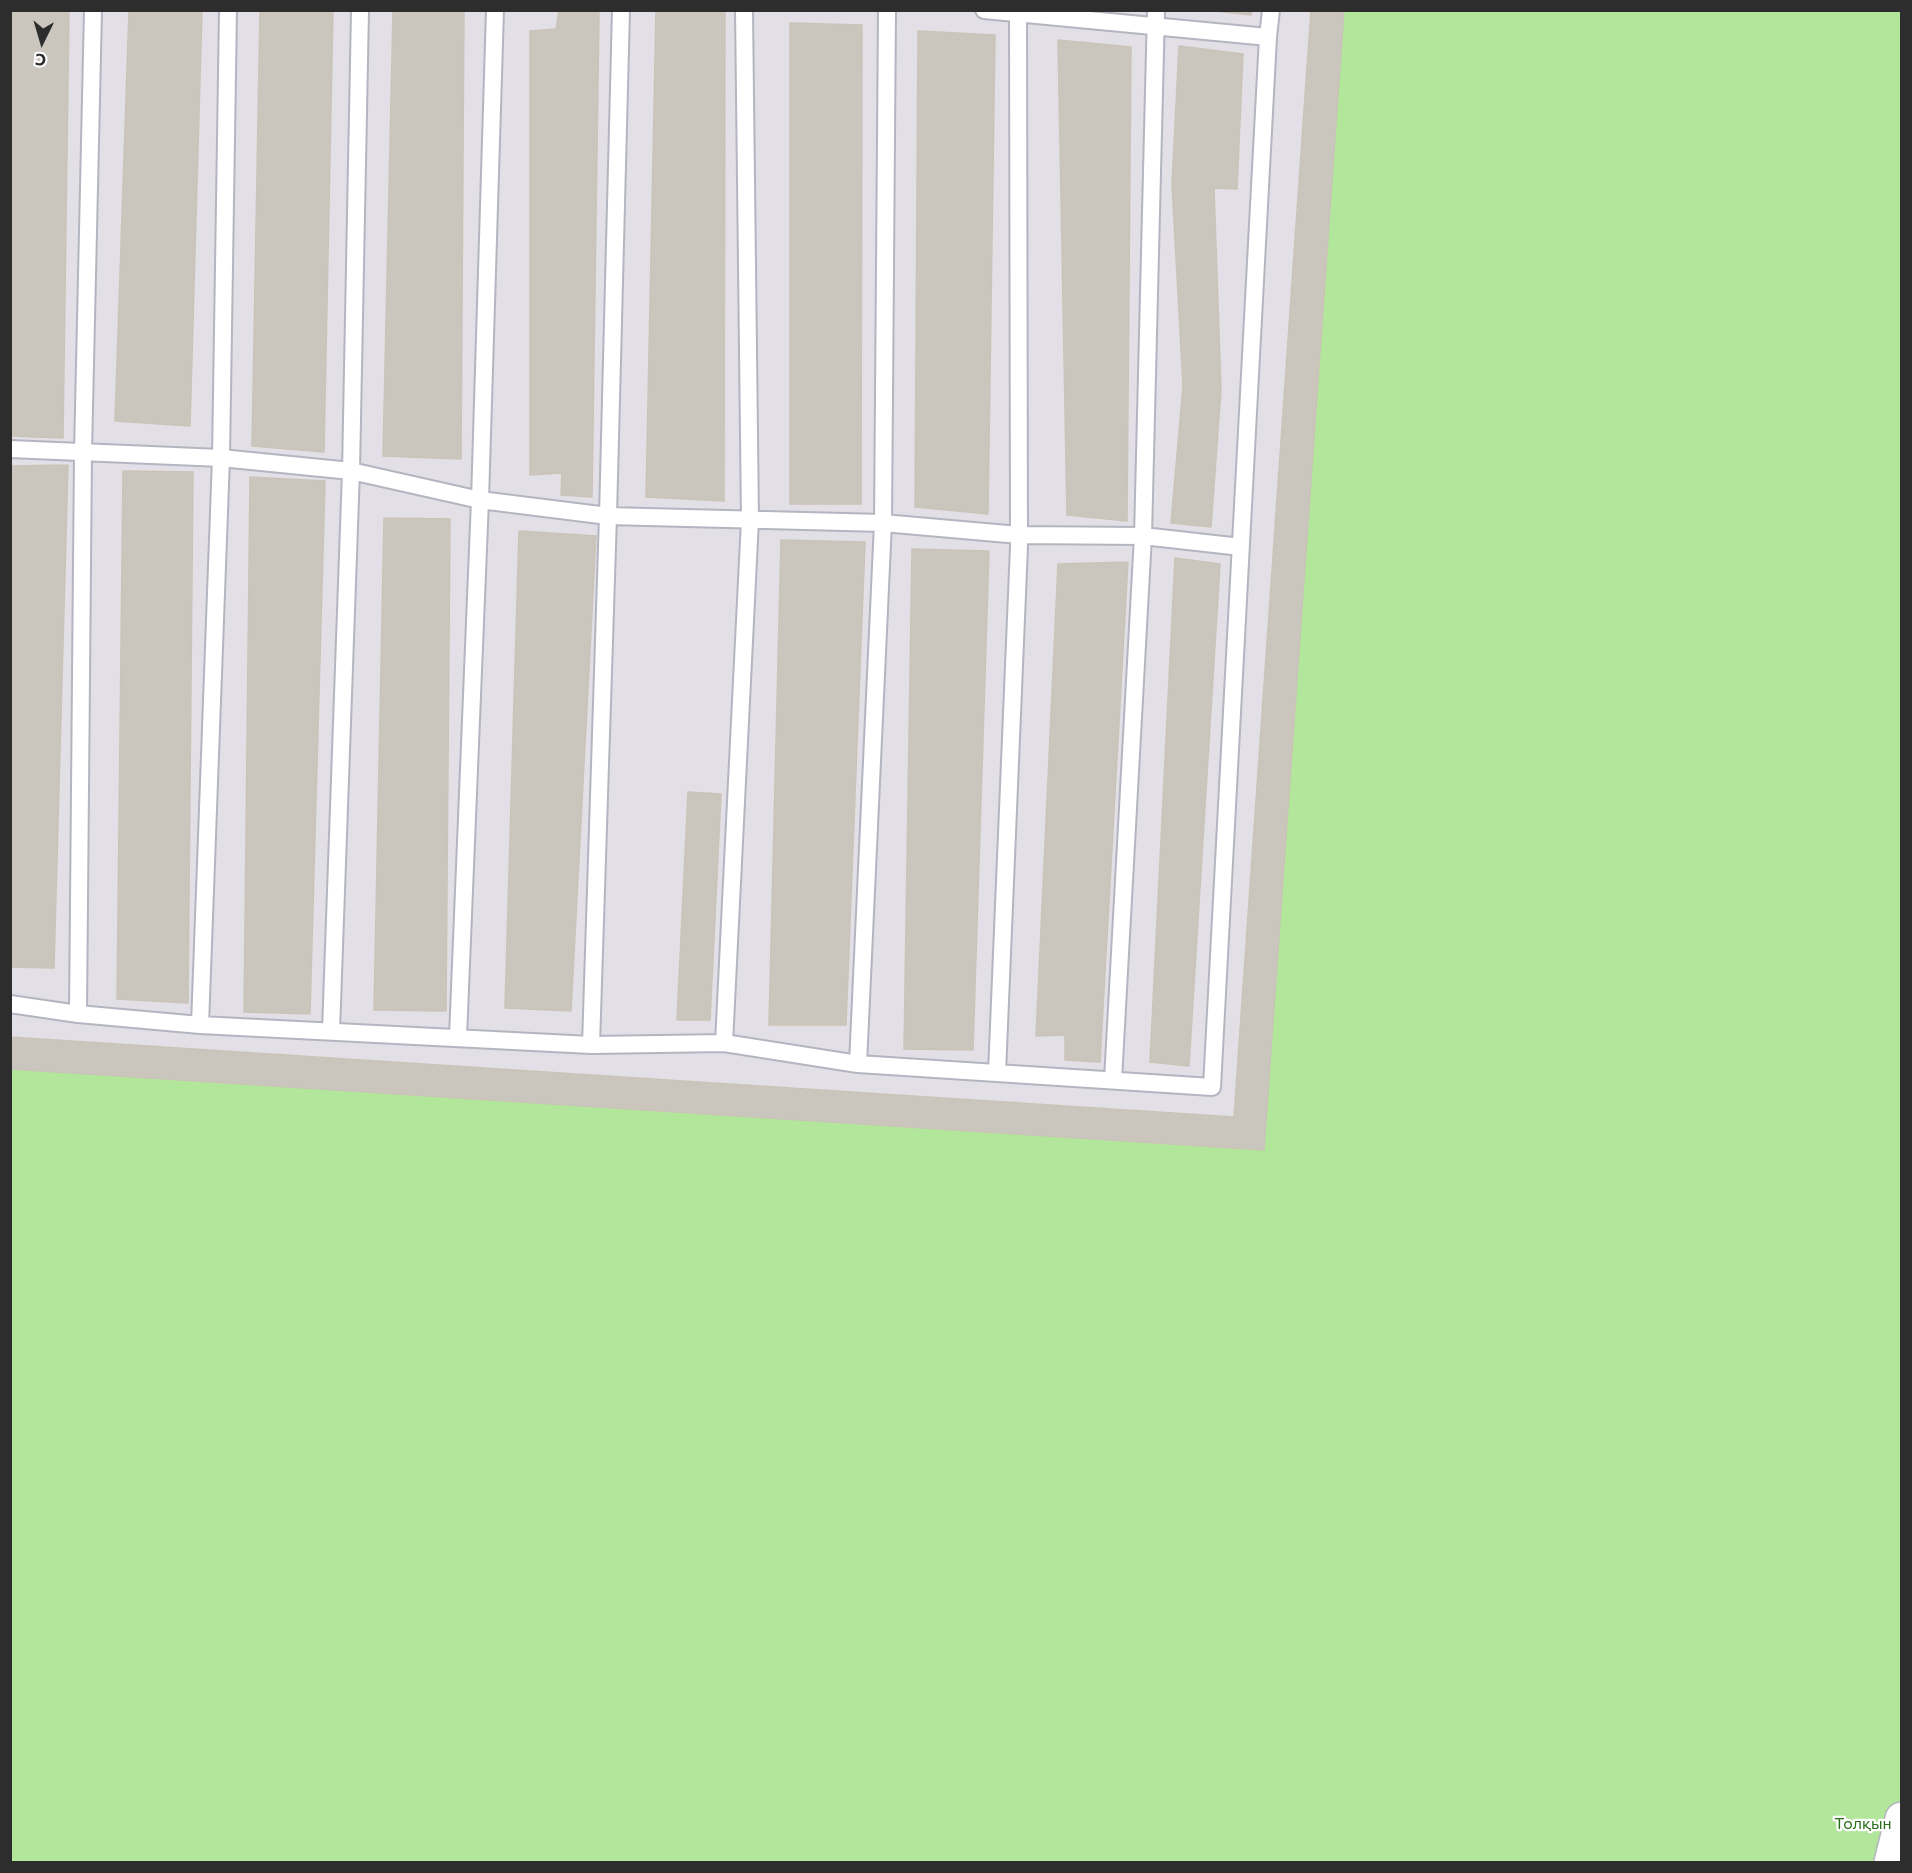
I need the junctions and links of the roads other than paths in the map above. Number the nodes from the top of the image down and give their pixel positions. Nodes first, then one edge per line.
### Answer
1 (93, 10) edge
2 (228, 10) edge
3 (360, 10) edge
4 (495, 10) edge
5 (621, 10) edge
6 (744, 10) edge
7 (887, 10) edge
8 (984, 10) edge
9 (1271, 10) edge
10 (1018, 12) edge
11 (1155, 18) edge
12 (1268, 37) junction
13 (10, 449) edge
14 (83, 452) junction
15 (221, 458) junction
16 (351, 471) junction
17 (480, 500) junction
18 (608, 516) junction
19 (750, 520) junction
20 (883, 523) junction
21 (1019, 535) junction
22 (1143, 536) junction
23 (1241, 547) junction
24 (10, 1004) edge
25 (78, 1014) junction
26 (200, 1025) junction
27 (331, 1031) junction
28 (458, 1037) junction
29 (724, 1043) junction
30 (591, 1045) junction
31 (858, 1064) junction
32 (997, 1073) junction
33 (1113, 1080) junction
34 (1902, 1819) edge
35 (1891, 1863) edge

1 - 14 lane
2 - 15 lane
3 - 16 lane
4 - 17 lane
5 - 18 lane
6 - 19 lane
7 - 20 lane
8 - 10 lane
9 - 12 lane
10 - 11 lane
10 - 21 lane
11 - 12 lane
11 - 22 lane
12 - 23 lane
13 - 14 lane
14 - 15 lane
14 - 25 lane
15 - 16 lane
15 - 26 lane
16 - 17 lane
16 - 27 lane
17 - 18 lane
17 - 28 lane
18 - 19 lane
18 - 30 lane
19 - 20 lane
19 - 29 lane
20 - 21 lane
20 - 31 lane
21 - 22 lane
21 - 32 lane
22 - 23 lane
22 - 33 lane
23 - 33 lane
24 - 25 lane
25 - 26 lane
26 - 27 lane
27 - 28 lane
28 - 30 lane
29 - 30 lane
29 - 31 lane
31 - 32 lane
32 - 33 lane
34 - 35 street

